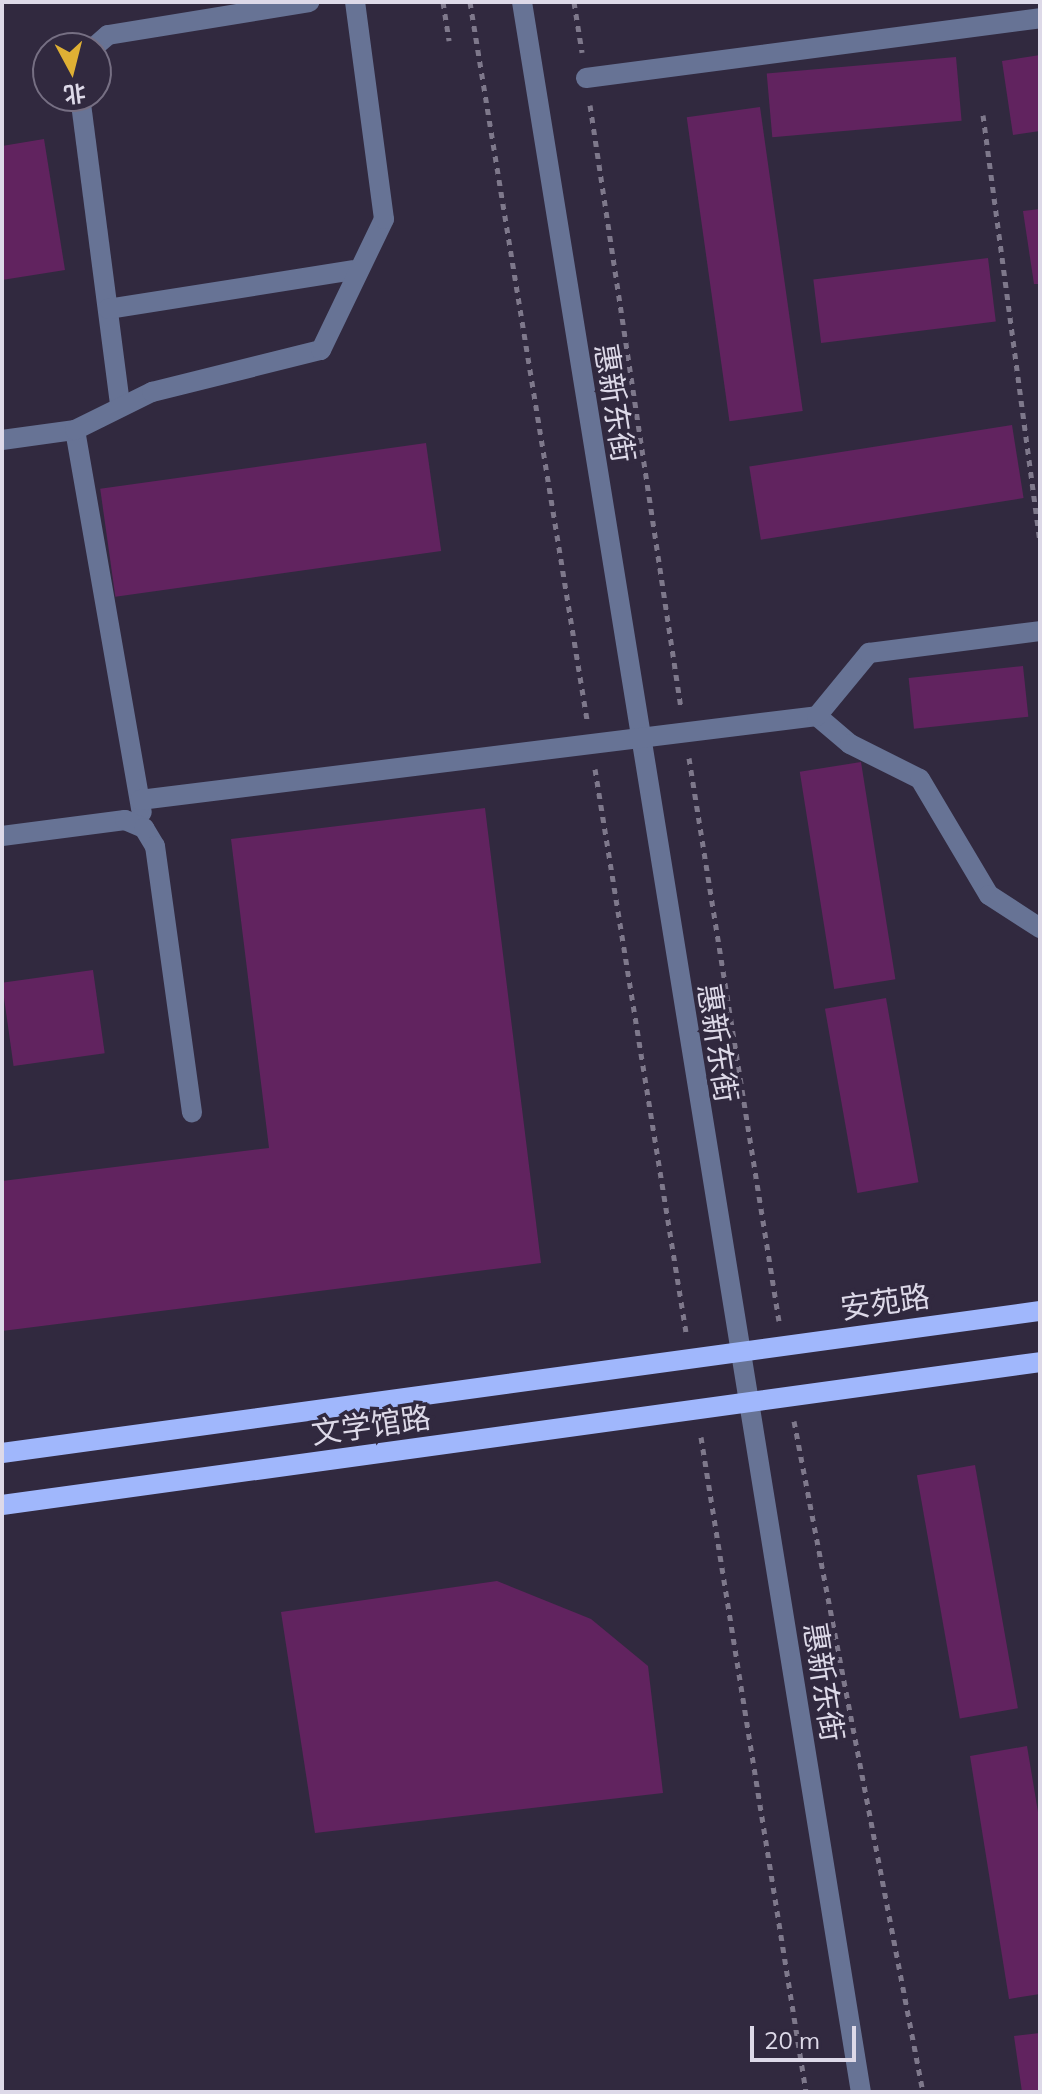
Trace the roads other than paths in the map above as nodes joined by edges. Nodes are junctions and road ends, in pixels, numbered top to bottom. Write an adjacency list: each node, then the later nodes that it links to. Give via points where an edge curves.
1 (309, 2): 5 (street)
2 (355, 2): 8 (street, via 385,195 377,237)
3 (522, 2): 15 (street, 惠新东街)
4 (1040, 18): 6 (street)
5 (112, 34)
6 (586, 78)
7 (82, 112): 9 (street)
8 (353, 270): 9 (street); 10 (street, via 328,338 311,358)
9 (108, 309): 10 (street)
10 (120, 403): 11 (street)
11 (75, 430): 12 (street); 16 (street)
12 (2, 440)
13 (1040, 631): 14 (street, via 869,653)
14 (817, 716): 15 (street); 19 (street, via 850,744 920,779 989,895)
15 (637, 739): 16 (street); 22 (street, 惠新东街)
16 (140, 800): 17 (street)
17 (144, 828): 18 (street, via 125,820); 20 (street, via 155,846)
18 (2, 836)
19 (1040, 928)
20 (192, 1112)
21 (1040, 1311): 22 (main road, 安苑路)
22 (739, 1352): 24 (street, 惠新东街); 25 (main road, 文学馆路)
23 (1040, 1362): 24 (main road)
24 (748, 1404): 26 (main road, 文学馆路); 27 (street, 惠新东街)
25 (2, 1453)
26 (2, 1505)
27 (861, 2092)

